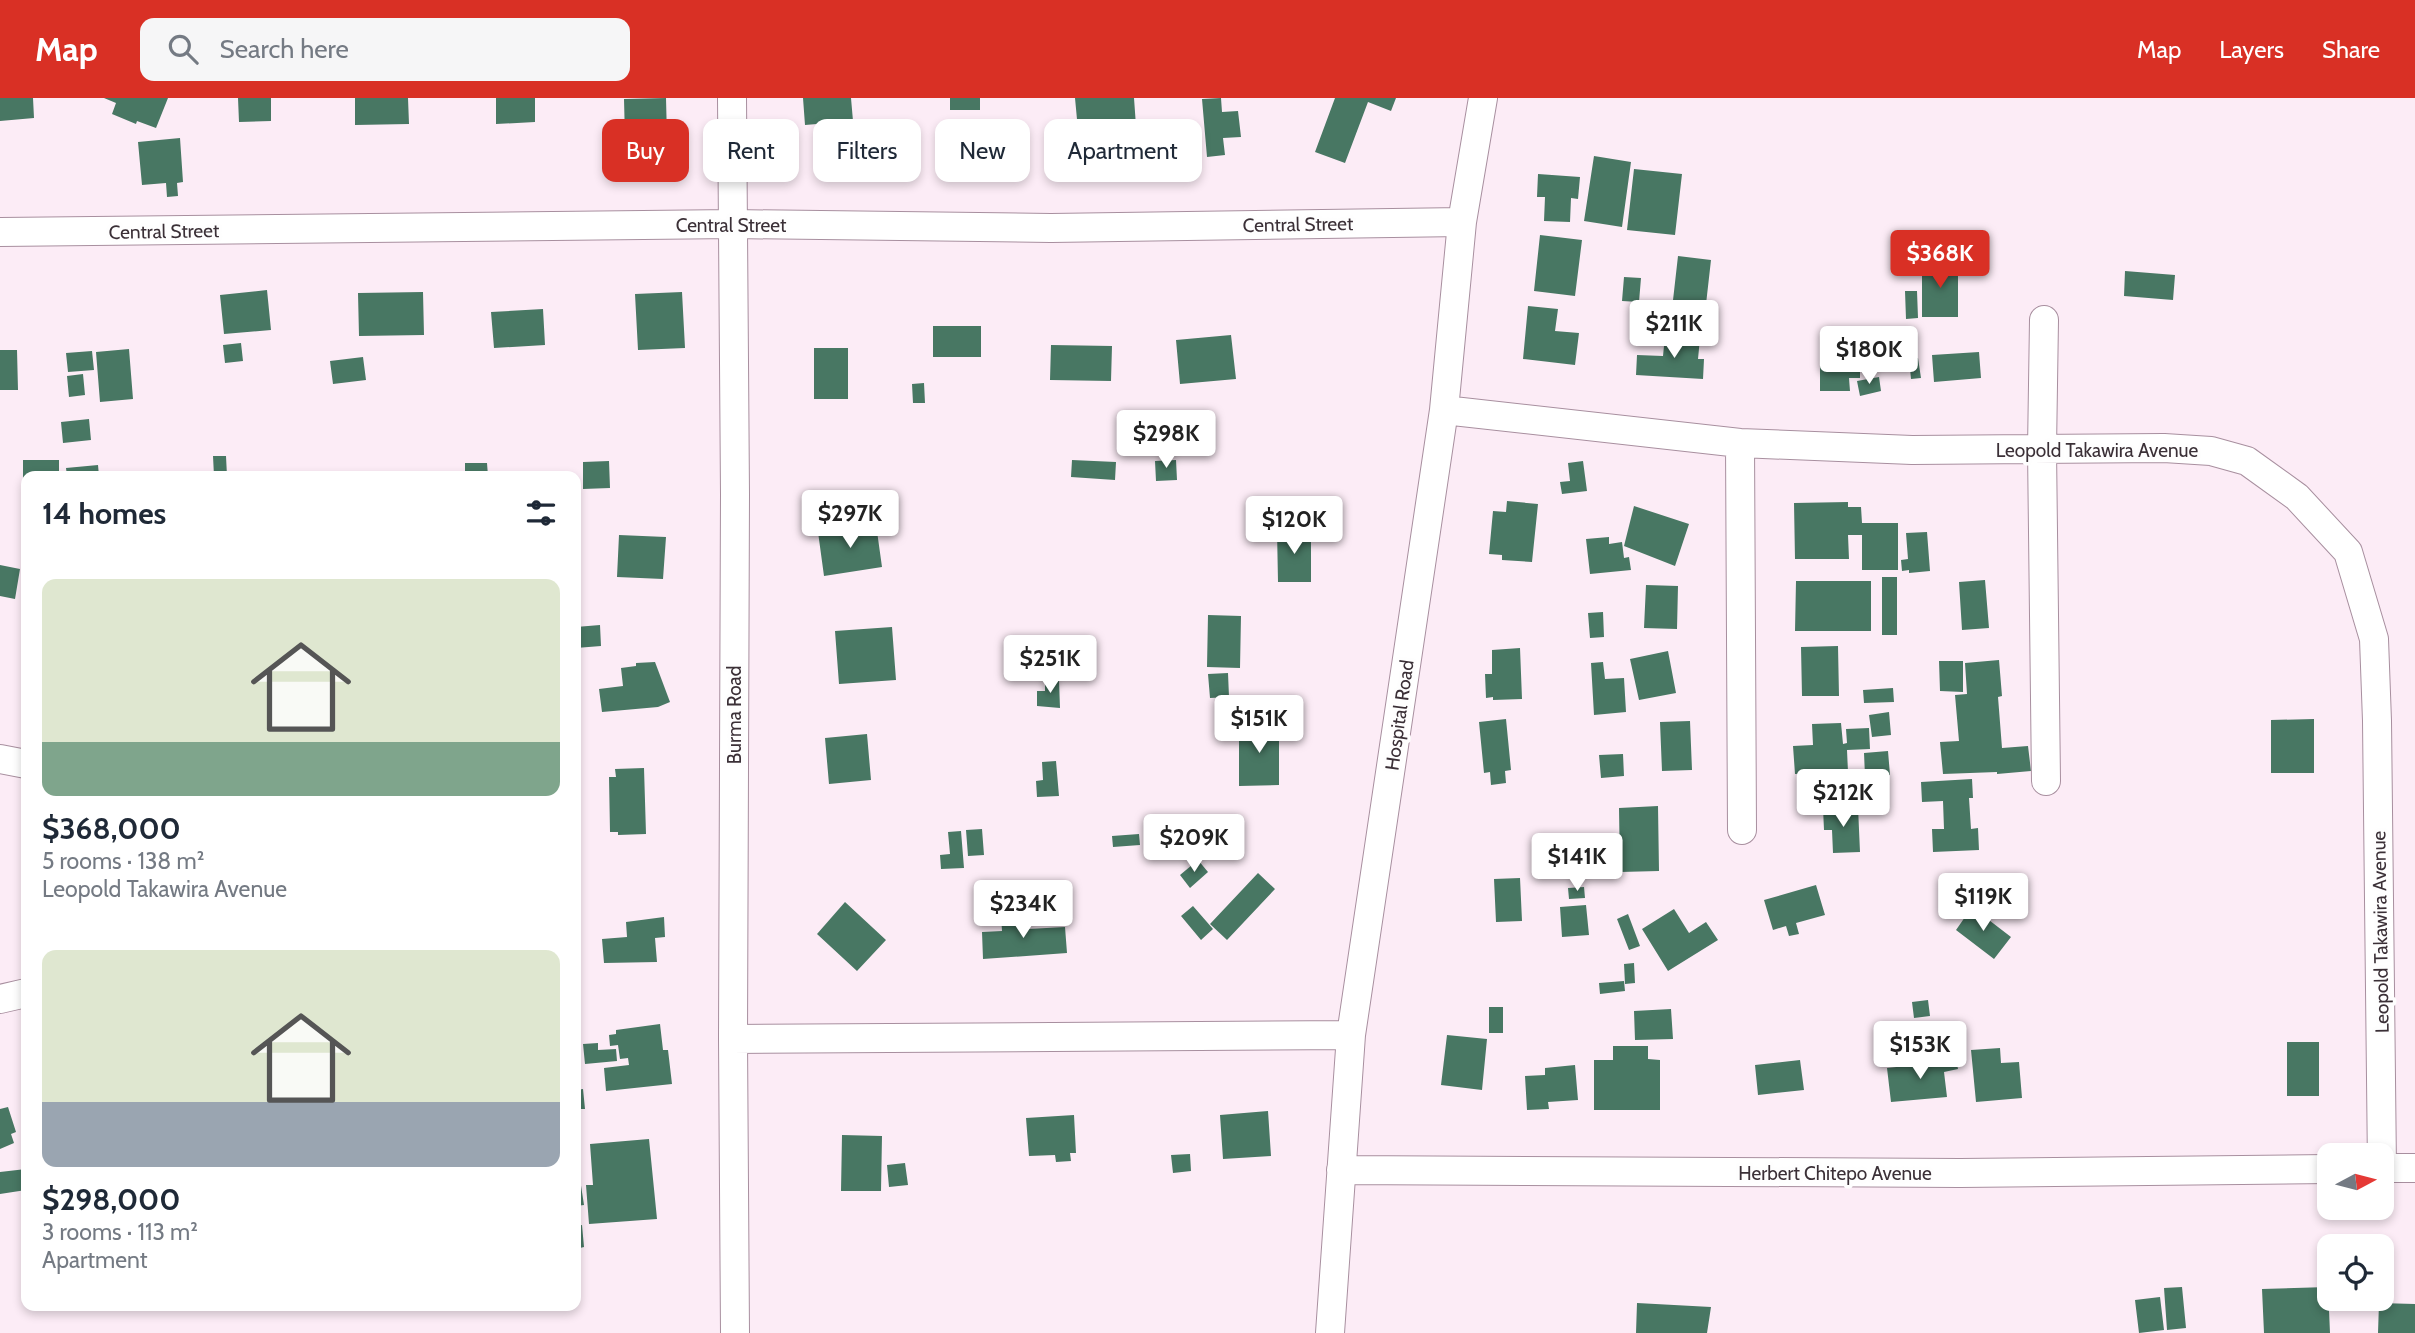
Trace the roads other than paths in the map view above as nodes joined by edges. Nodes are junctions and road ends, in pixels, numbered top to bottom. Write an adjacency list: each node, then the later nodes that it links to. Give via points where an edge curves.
1 (732, 98): 4 (street, Burma Road)
2 (1483, 98): 3 (street, Hospital Road)
3 (1462, 222): 4 (street, Central Street, via 1051,228); 7 (street, Hospital Road)
4 (733, 224): 5 (street, Central Street); 17 (street, Burma Road)
5 (0, 232)
6 (2044, 320): 9 (street)
7 (1444, 410): 8 (street, Leopold Takawira Avenue); 16 (street, Hospital Road)
8 (1740, 443): 9 (street, Leopold Takawira Avenue, via 1912,450); 13 (street)
9 (2042, 449): 12 (street); 18 (street, Leopold Takawira Avenue, via 2164,448 2211,451 2247,461 2297,497 2348,552 2374,639)
10 (0, 759): 11 (street)
11 (21, 763)
12 (2046, 781)
13 (1742, 830)
14 (21, 994): 15 (street)
15 (0, 999)
16 (1351, 1035): 17 (street); 22 (street, Hospital Road)
17 (733, 1039): 23 (street, Burma Road)
18 (2382, 1143)
19 (2394, 1168): 20 (street)
20 (2415, 1168)
21 (2317, 1169): 22 (street, Herbert Chitepo Avenue, via 1959,1173)
22 (1341, 1170): 24 (street, Hospital Road)
23 (735, 1333)
24 (1330, 1333)

